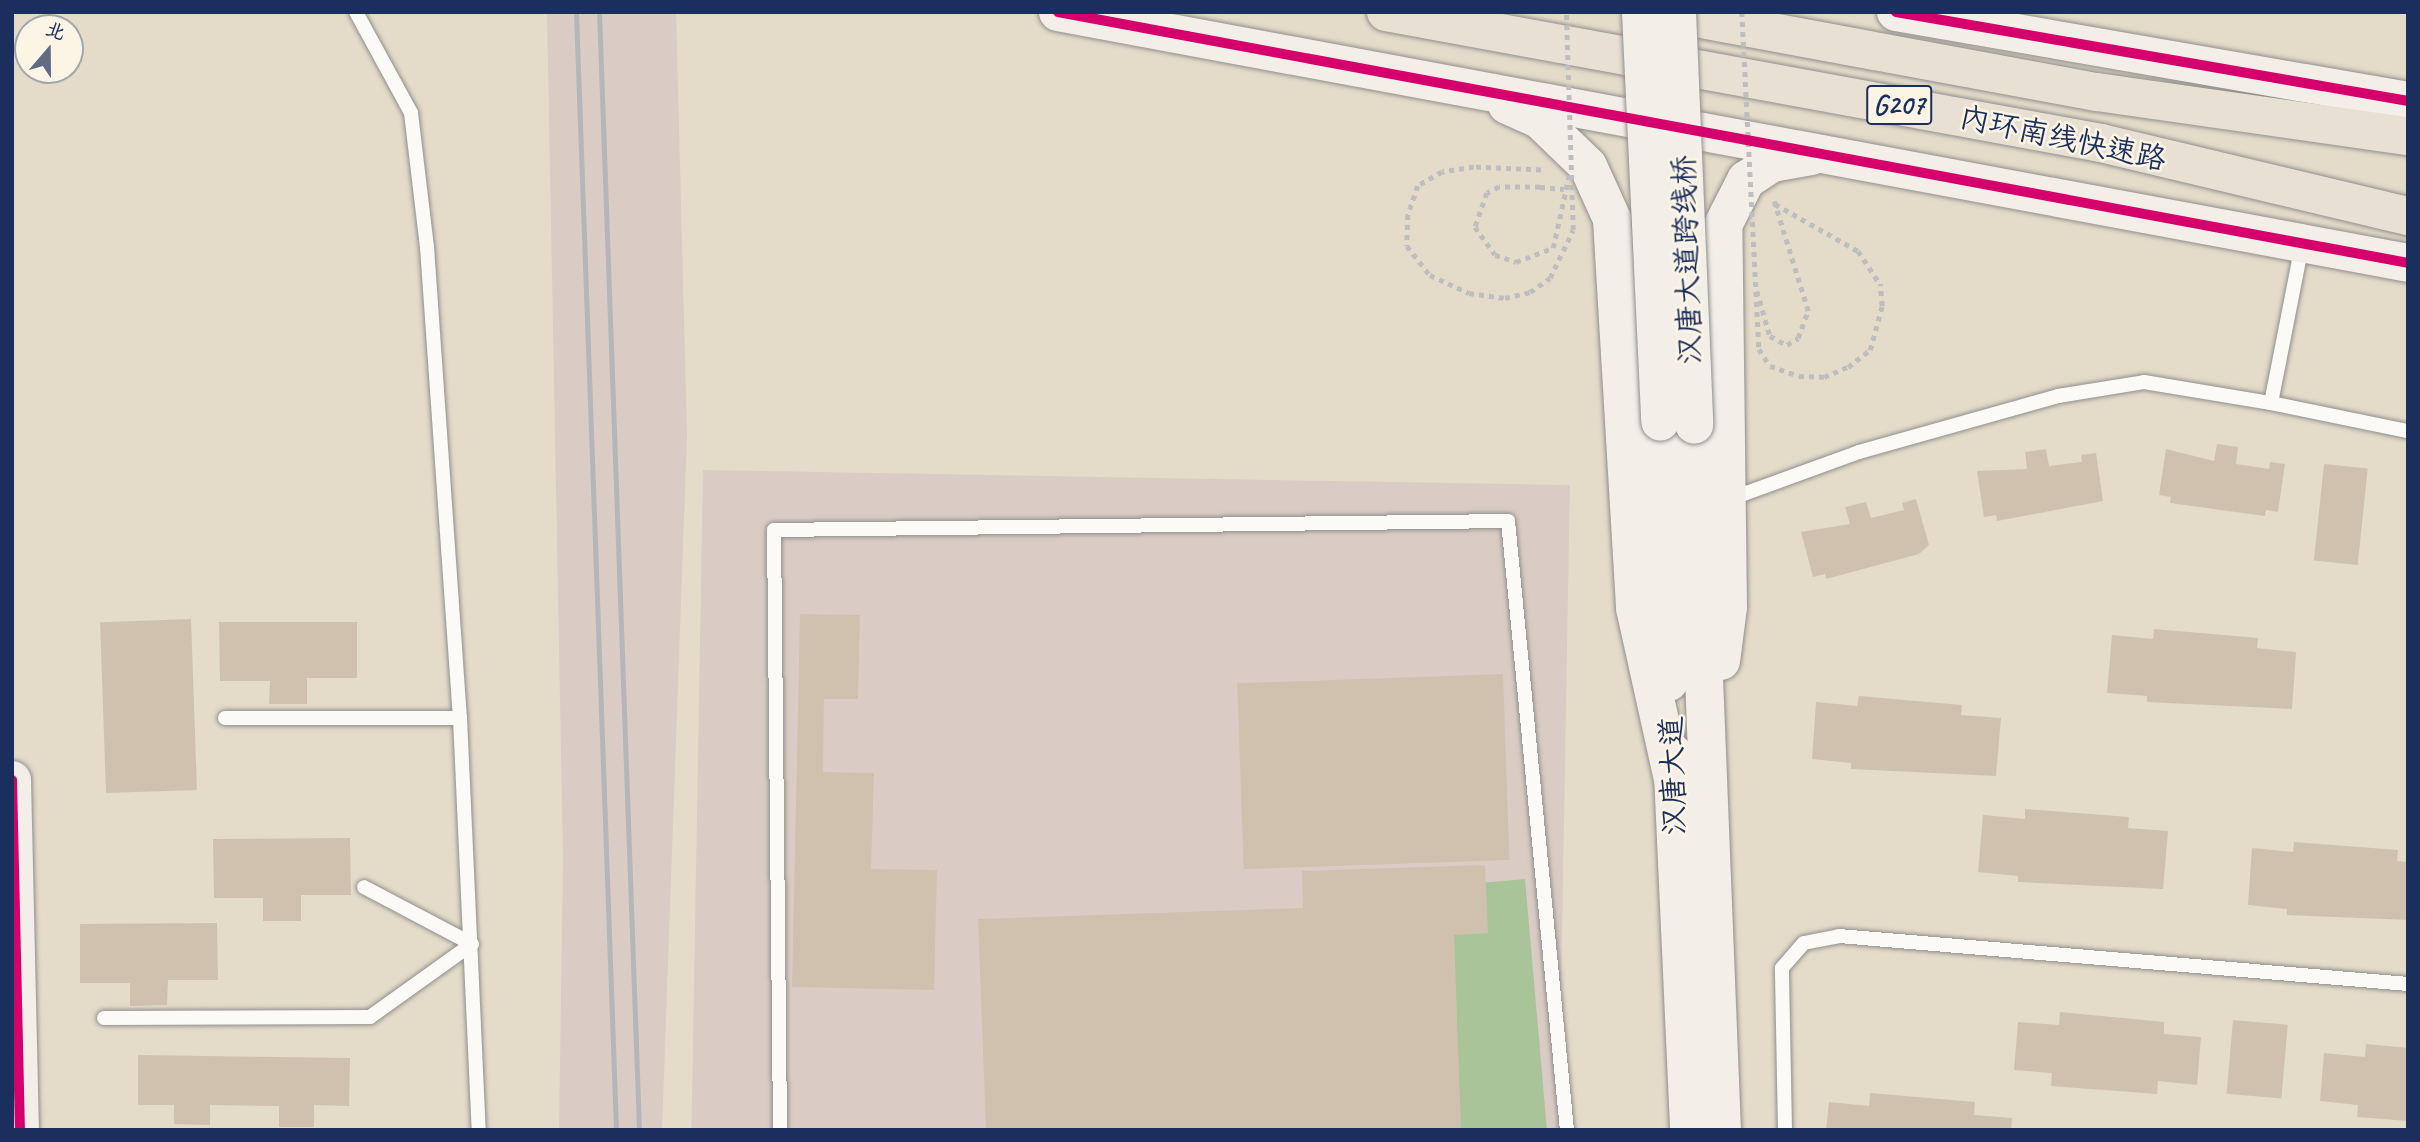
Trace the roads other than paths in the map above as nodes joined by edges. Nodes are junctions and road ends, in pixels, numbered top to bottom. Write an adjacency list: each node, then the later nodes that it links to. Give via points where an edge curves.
1 (356, 12): 22 (lane, via 411,113)
2 (1058, 12): 8 (main road)
3 (1386, 12): 12 (highway, 内环南线快速路 / G207, via 2101,143)
4 (1641, 12): 18 (main road, 汉唐大道跨线桥, bridge)
5 (1664, 12): 10 (highway, 内环南线快速路 / G207, via 2098,92)
6 (1677, 12): 18 (main road, 汉唐大道跨线桥, bridge)
7 (1896, 12): 9 (main road)
8 (1463, 86): 11 (main road); 13 (main road, via 1540,120 1588,166)
9 (2408, 101)
10 (2408, 136)
11 (1823, 154): 14 (main road, via 1764,168 1731,200); 15 (main road)
12 (2408, 216)
13 (1612, 219): 14 (main road, via 1624,187 1646,171 1679,173 1711,197); 23 (main road, via 1635,608)
14 (1723, 225): 20 (main road)
15 (2303, 244): 16 (main road); 17 (lane)
16 (2408, 263)
17 (2271, 404): 19 (lane); 20 (lane, via 2144,382 2058,396 1859,452)
18 (1677, 423): 23 (main road, 汉唐大道)
19 (2408, 431)
20 (1726, 500): 23 (main road, via 1728,607)
21 (225, 718): 22 (lane)
22 (460, 718): 26 (lane)
23 (1690, 775): 33 (main road, 汉唐大道); 34 (main road, 汉唐大道)
24 (12, 780): 29 (main road)
25 (364, 887): 26 (lane)
26 (471, 944): 28 (lane, via 370,1017); 30 (lane)
27 (2408, 984): 35 (lane, via 1839,936 1804,943 1782,968)
28 (104, 1018)
29 (20, 1130)
30 (479, 1130)
31 (780, 1130): 32 (lane, via 774,530 1508,521)
32 (1567, 1130)
33 (1689, 1130)
34 (1723, 1130)
35 (1785, 1130)

